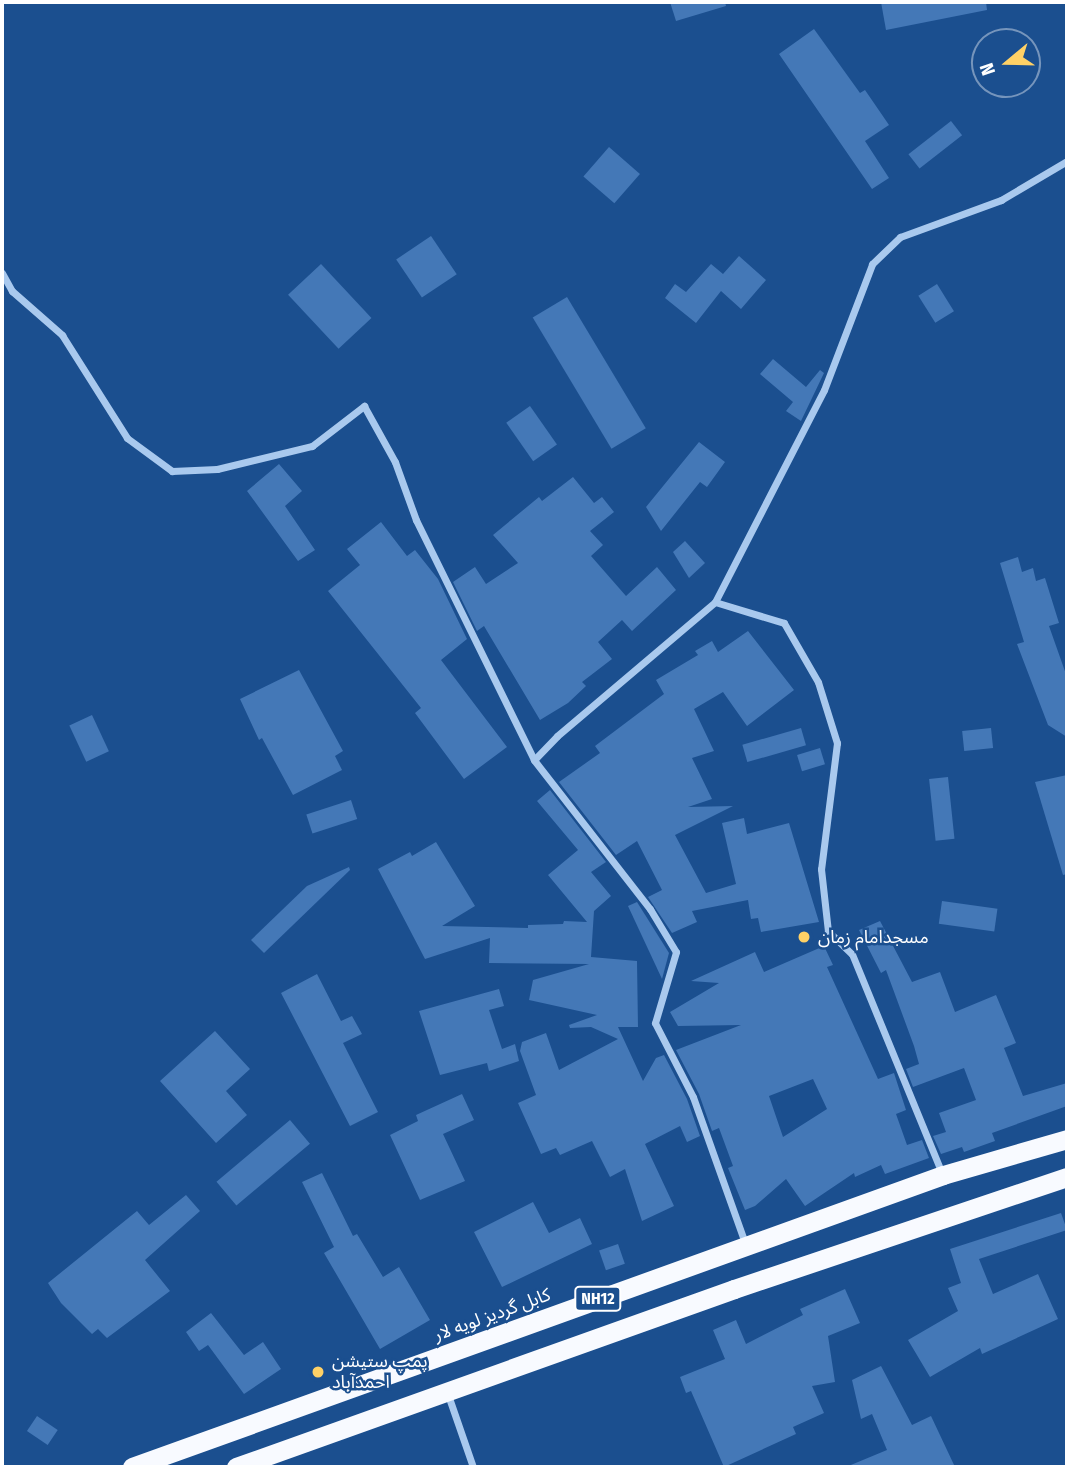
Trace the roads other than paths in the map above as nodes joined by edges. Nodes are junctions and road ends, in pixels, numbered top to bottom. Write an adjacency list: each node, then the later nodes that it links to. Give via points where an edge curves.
1 (1067, 161): 3 (street, via 1001,200 900,237 872,264 824,390)
2 (2, 273): 4 (street, via 12,291 62,335 128,438 172,471 216,469 312,446 364,406 395,462 416,520)
3 (715, 602): 4 (street); 6 (street, via 784,623 818,682 837,743 821,869 828,931 852,954)
4 (534, 760): 8 (street, via 650,909 676,952 656,1023 693,1097)
5 (1067, 1139): 6 (highway, کابل گردیز لویه لار / NH12)
6 (943, 1175): 8 (highway, کابل گردیز لویه لار / NH12)
7 (1067, 1177): 9 (highway, NH12)
8 (746, 1246): 10 (highway, کابل گردیز لویه لار / NH12)
9 (447, 1392): 11 (highway, NH12); 12 (street)
10 (132, 1467)
11 (236, 1467)
12 (473, 1467)

